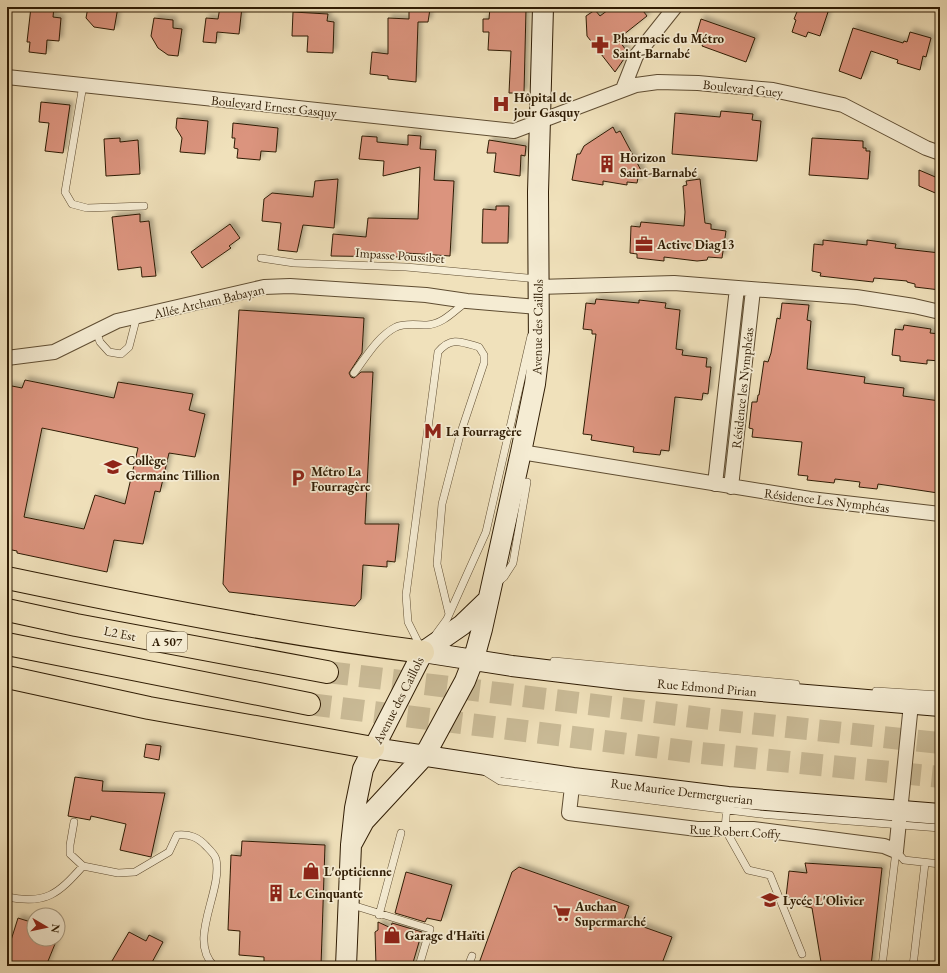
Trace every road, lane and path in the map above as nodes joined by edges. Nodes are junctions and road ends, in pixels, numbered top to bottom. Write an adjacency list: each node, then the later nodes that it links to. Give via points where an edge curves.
1 (543, 7): 6 (street, Avenue des Caillols)
2 (675, 7): 5 (street, via 636,56)
3 (7, 77): 4 (street, Boulevard Ernest Gasquy)
4 (83, 85): 6 (street, Boulevard Ernest Gasquy, via 508,131); 8 (lane, via 65,192 72,204 87,208)
5 (623, 89): 6 (street, Boulevard Guey); 7 (street, Boulevard Guey, via 658,82 773,90 843,105)
6 (540, 122): 10 (street, Avenue des Caillols)
7 (940, 153)
8 (144, 206)
9 (261, 258): 10 (lane, Impasse Poussibet, via 294,263 406,267)
10 (538, 283): 11 (street, via 674,283); 14 (street, Avenue des Caillols)
11 (737, 288): 12 (street); 22 (street, Résidence Les Nymphéas)
12 (753, 290): 15 (street, via 856,297); 23 (street, Résidence les Nymphéas)
13 (467, 301): 14 (street, Allée Archam Babayan); 16 (street, Allée Archam Babayan, via 426,295 290,286 264,287); 19 (lane, via 440,322 398,326 389,331)
14 (538, 307): 20 (street, Avenue des Caillols, via 539,350 536,379); 28 (lane, via 486,532)
15 (940, 312)
16 (137, 316): 17 (street, Allée Archam Babayan, via 117,321); 17 (lane, via 129,347 121,354 109,352 100,342)
17 (96, 331): 18 (street, Allée Archam Babayan, via 54,352)
18 (7, 358)
19 (354, 372)
20 (521, 452): 22 (street, Résidence Les Nymphéas); 26 (street, Avenue des Caillols)
21 (527, 482): 26 (lane, via 513,563)
22 (715, 484): 23 (street, Résidence Les Nymphéas)
23 (731, 487): 24 (street, Résidence Les Nymphéas)
24 (940, 514)
25 (7, 578): 30 (highway, via 252,627)
26 (489, 594): 30 (street, Avenue des Caillols, via 462,625); 31 (street, Avenue des Caillols)
27 (7, 610): 33 (highway, L2 Est / A 507)
28 (449, 614): 30 (lane); 30 (lane, via 436,564 442,504 460,435 484,364 484,355 479,348 453,341 444,344 438,352 406,595 408,622)
29 (7, 644): 38 (highway, A 507)
30 (423, 652): 31 (street, Avenue des Caillols); 41 (street, Avenue des Caillols)
31 (474, 658): 39 (street, Rue Edmond Pirian, via 628,680); 42 (street, Avenue des Caillols, via 466,681)
32 (548, 660): 35 (lane)
33 (327, 672)
34 (7, 677): 41 (highway, via 149,708)
35 (804, 685)
36 (866, 690): 37 (lane)
37 (940, 695)
38 (309, 704)
39 (911, 704): 40 (street, Rue Edmond Pirian); 46 (street)
40 (940, 706)
41 (373, 748): 42 (street, Avenue des Caillols); 51 (street, Avenue des Caillols, via 363,769)
42 (425, 755): 43 (street, Rue Maurice Dermerguerian); 51 (street, Avenue des Caillols, via 364,820)
43 (572, 784): 44 (street, Rue Maurice Dermerguerian); 49 (street, Rue Robert Coffy, via 569,813 697,829)
44 (727, 803): 46 (street, Rue Maurice Dermerguerian); 49 (lane)
45 (940, 814): 46 (street, Rue Maurice Dermerguerian)
46 (899, 818): 48 (lane); 52 (street)
47 (74, 822): 55 (lane, via 70,854)
48 (940, 828)
49 (725, 829): 52 (street, Rue Robert Coffy, via 754,829 884,846); 59 (lane, via 748,870 770,875)
50 (401, 833): 58 (lane)
51 (351, 845): 57 (street, Avenue des Caillols)
52 (896, 851): 53 (lane, via 904,860); 65 (lane)
53 (925, 863): 54 (lane); 66 (lane)
54 (940, 864)
55 (83, 866): 56 (lane, via 60,890 42,899 22,900); 61 (lane, via 118,873 135,872 169,852 177,835 188,834 200,839 216,857 217,873 203,939 207,958)
56 (7, 897)
57 (347, 903): 58 (lane); 62 (street, Avenue des Caillols)
58 (379, 915): 63 (lane, via 430,929)
59 (802, 954)
60 (472, 956): 64 (lane)
61 (214, 966)
62 (346, 966)
63 (419, 966)
64 (468, 966)
65 (882, 966)
66 (913, 966)

